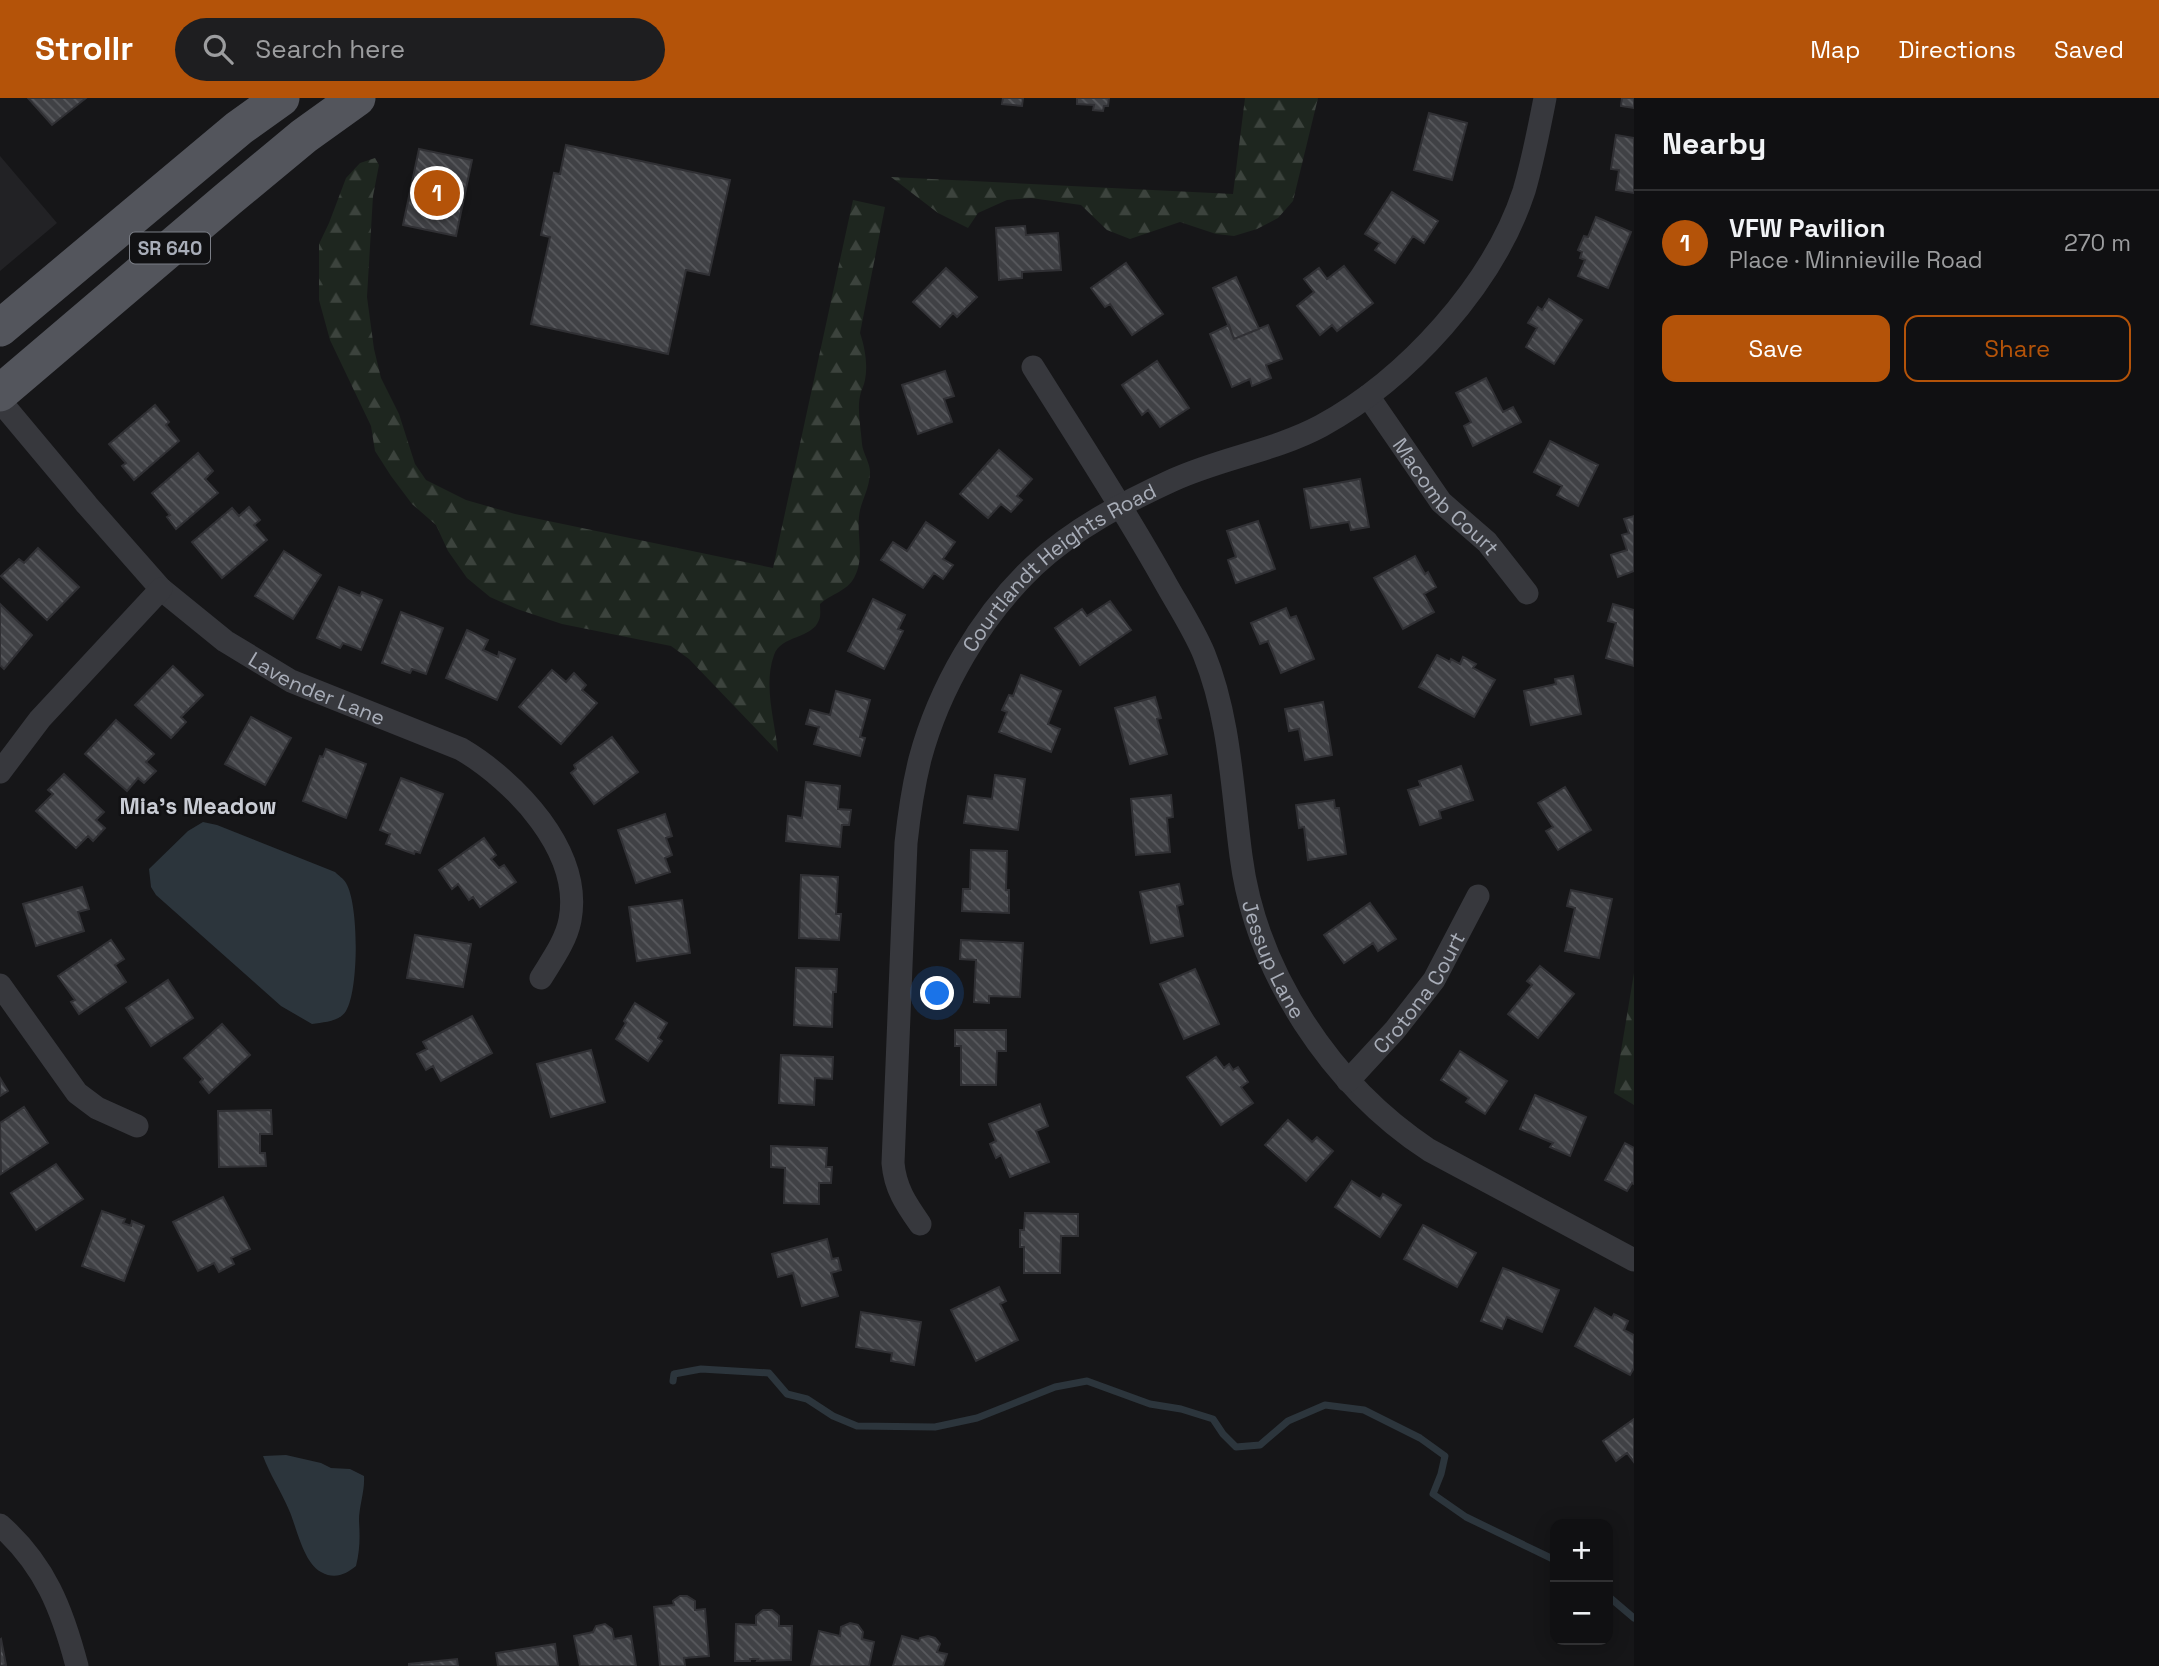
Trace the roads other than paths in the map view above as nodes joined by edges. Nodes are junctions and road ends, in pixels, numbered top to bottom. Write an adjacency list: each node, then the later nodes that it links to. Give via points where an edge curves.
1 (281, 98): 4 (main road, SR 640)
2 (357, 98): 6 (main road, SR 640, via 304,136)
3 (1545, 98): 7 (street, Courtlandt Heights Road, via 1523,192 1479,278 1419,352)
4 (0, 328)
5 (1033, 367): 9 (street, Jessup Lane)
6 (0, 393)
7 (1368, 396): 9 (street, Courtlandt Heights Road, via 1298,438 1172,480); 11 (street, Macomb Court, via 1441,502 1487,542)
8 (0, 401): 10 (street, Lavender Lane)
9 (1121, 507): 16 (street, Jessup Lane, via 1203,653 1230,758 1246,889 1264,944 1301,1017); 18 (street, Courtlandt Heights Road, via 1057,547 1013,587 952,677 920,758 906,843 893,1163 900,1194)
10 (161, 589): 12 (street, via 40,719); 14 (street, Lavender Lane, via 225,641 291,681 461,749 516,791 552,839 570,893 569,924)
11 (1527, 593)
12 (0, 772)
13 (1478, 896): 16 (street, Crotona Court, via 1434,980)
14 (541, 978)
15 (0, 985): 17 (street, via 77,1093 97,1108)
16 (1348, 1081): 19 (street, Jessup Lane, via 1429,1150)
17 (137, 1126)
18 (920, 1224)
19 (1634, 1261)
20 (0, 1525): 21 (street, via 46,1578)
21 (77, 1666)

